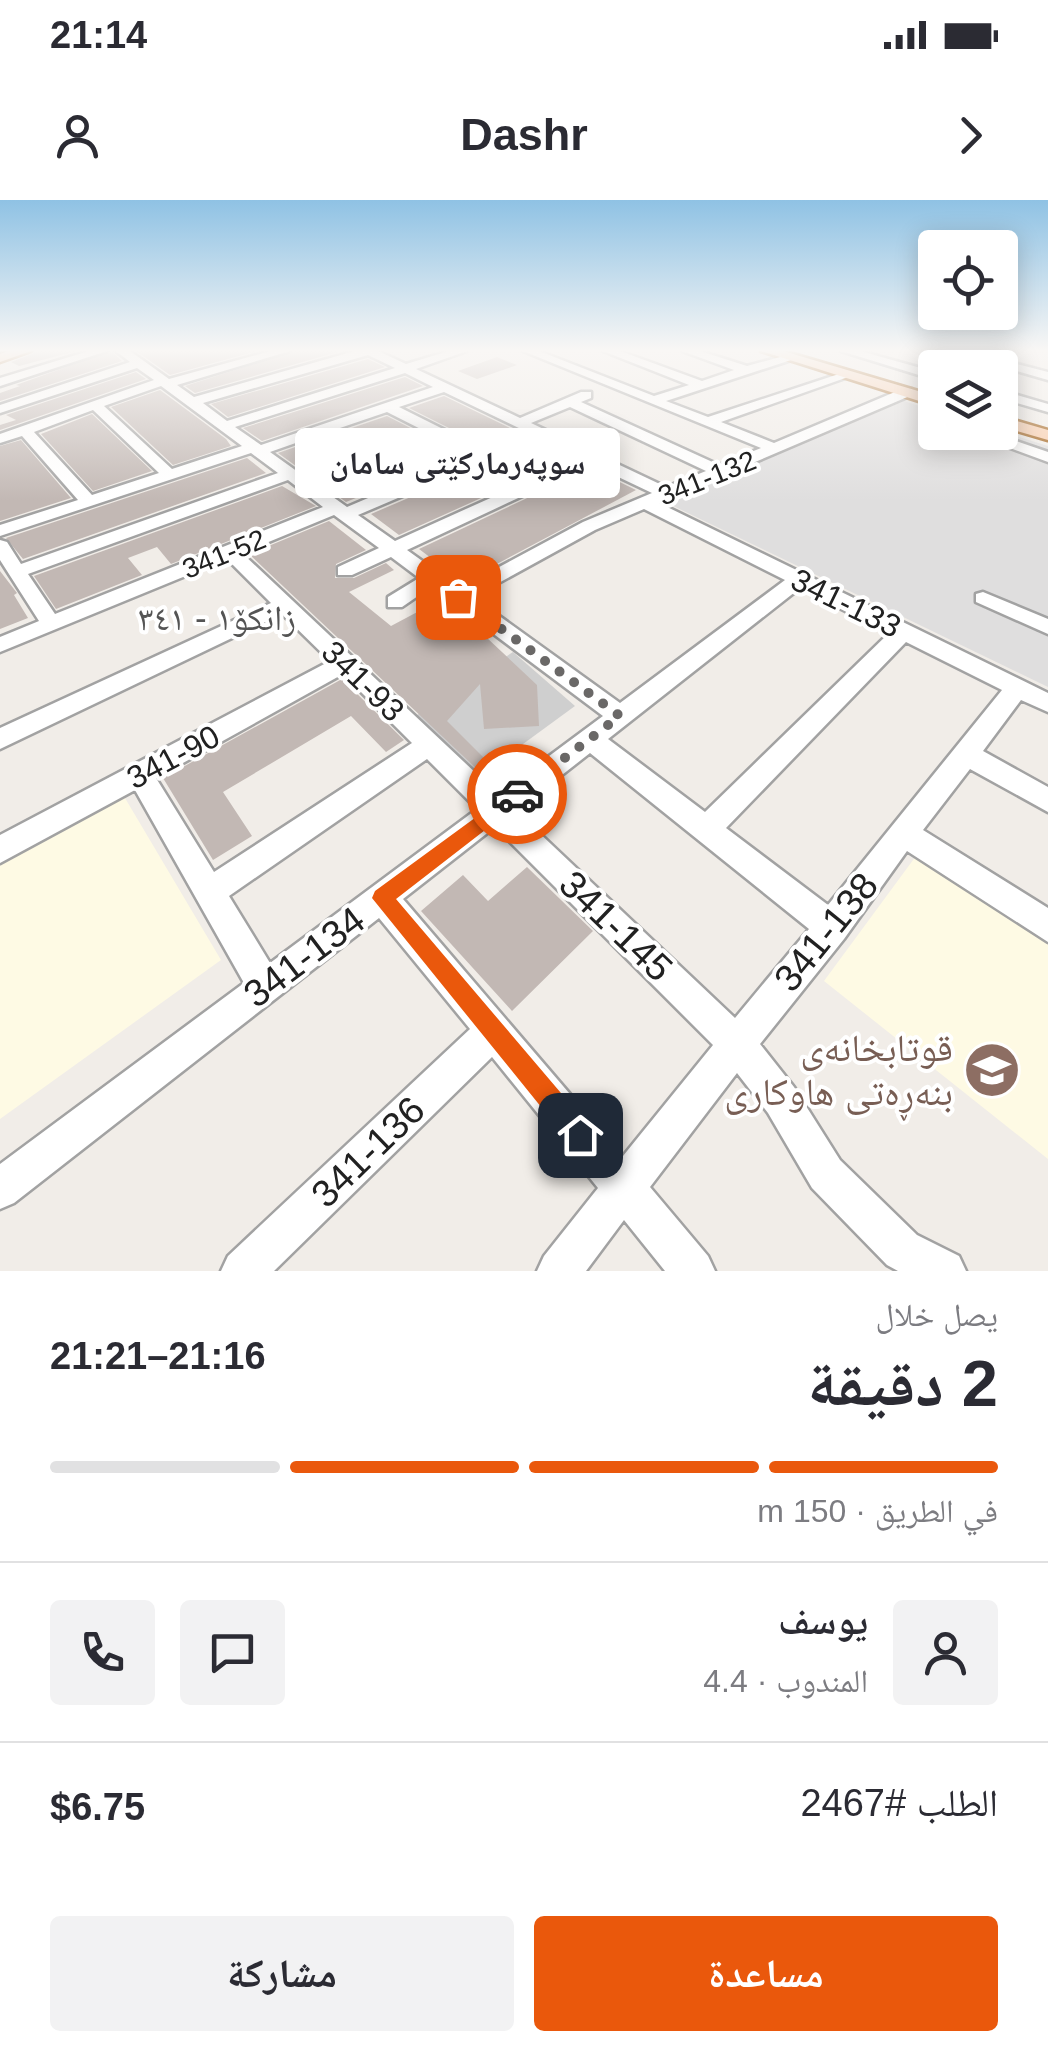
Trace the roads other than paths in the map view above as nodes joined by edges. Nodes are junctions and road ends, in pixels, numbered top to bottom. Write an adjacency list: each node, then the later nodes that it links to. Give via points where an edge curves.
1 (108, 401): 12 (street)
2 (196, 401): 10 (street)
3 (303, 401): 19 (street)
4 (403, 401): 13 (street)
5 (475, 401): 16 (street)
6 (657, 401): 17 (street)
7 (769, 401): 17 (street)
8 (887, 401): 28 (street, 341-132)
9 (1024, 401): 14 (street)
10 (192, 402): 19 (street)
11 (571, 402): 16 (street); 32 (street)
12 (96, 405): 22 (street); 34 (street)
13 (388, 406): 20 (street); 29 (street)
14 (1048, 408)
15 (1018, 421): 21 (main road)
16 (520, 422): 23 (street)
17 (710, 422): 28 (street)
18 (1018, 424): 24 (main road)
19 (224, 426): 27 (street)
20 (328, 427): 27 (street); 35 (street)
21 (1048, 428)
22 (25, 430): 25 (street); 37 (street)
23 (541, 432): 29 (street, 341-52); 31 (street)
24 (1048, 435)
25 (0, 440)
26 (1018, 446): 30 (street)
27 (256, 449): 33 (street); 34 (street)
28 (778, 450): 32 (street, 341-132)
29 (485, 456): 35 (street, 341-52)
30 (1048, 456)
31 (593, 457): 36 (street); 43 (street)
32 (721, 472): 36 (street, 341-132)
33 (290, 474): 39 (street); 45 (street)
34 (170, 475): 37 (street)
35 (421, 482): 39 (street, 341-52)
36 (666, 494): 38 (street, 341-132)
37 (89, 502): 40 (street)
38 (646, 503): 47 (street, 341-133); 48 (street, 341-132)
39 (340, 510): 42 (street, 341-52); 43 (street)
40 (0, 531)
41 (0, 546): 45 (street)
42 (230, 551): 51 (street, 341-93); 52 (street, 341-52)
43 (395, 551): 44 (street); 46 (street)
44 (346, 571)
45 (17, 572): 52 (street)
46 (431, 579): 48 (street); 50 (street)
47 (798, 580): 54 (street, 341-133); 59 (street, 341-134)
48 (458, 597): 59 (street)
49 (983, 598): 53 (street)
50 (395, 602)
51 (285, 604): 56 (street, 341-93); 60 (street)
52 (51, 624): 55 (street, 341-52)
53 (1048, 627)
54 (903, 632): 57 (street, 341-133); 67 (street)
55 (0, 645)
56 (346, 663): 62 (street, 341-93); 64 (street, 341-90)
57 (1018, 688): 58 (street, 341-133); 63 (street, 341-138)
58 (1048, 702)
59 (620, 716): 61 (street, 341-134)
60 (0, 739)
61 (590, 739): 66 (street, 341-134); 67 (street)
62 (430, 745): 66 (street, 341-93); 70 (street)
63 (966, 754): 65 (street); 68 (street, 341-138)
64 (140, 774): 69 (street, 341-90); 70 (street)
65 (1048, 800)
66 (496, 810): 71 (street, 341-134); 76 (street, 341-145)
67 (706, 829): 73 (street)
68 (905, 834): 72 (street); 73 (street, 341-138)
69 (0, 850)
70 (209, 892): 74 (street)
71 (382, 898): 74 (street, 341-134); 75 (street)
72 (1048, 926)
73 (833, 928): 76 (street, 341-138)
74 (265, 987): 78 (street, 341-134)
75 (492, 1033): 77 (street); 79 (street, 341-136)
76 (735, 1042): 77 (street, 341-138); 82 (street, 341-145, via 782,1100 826,1174 902,1250)
77 (624, 1186): 80 (street, 341-138); 81 (street)
78 (0, 1189)
79 (244, 1271)
80 (560, 1271)
81 (693, 1271)
82 (944, 1271)

